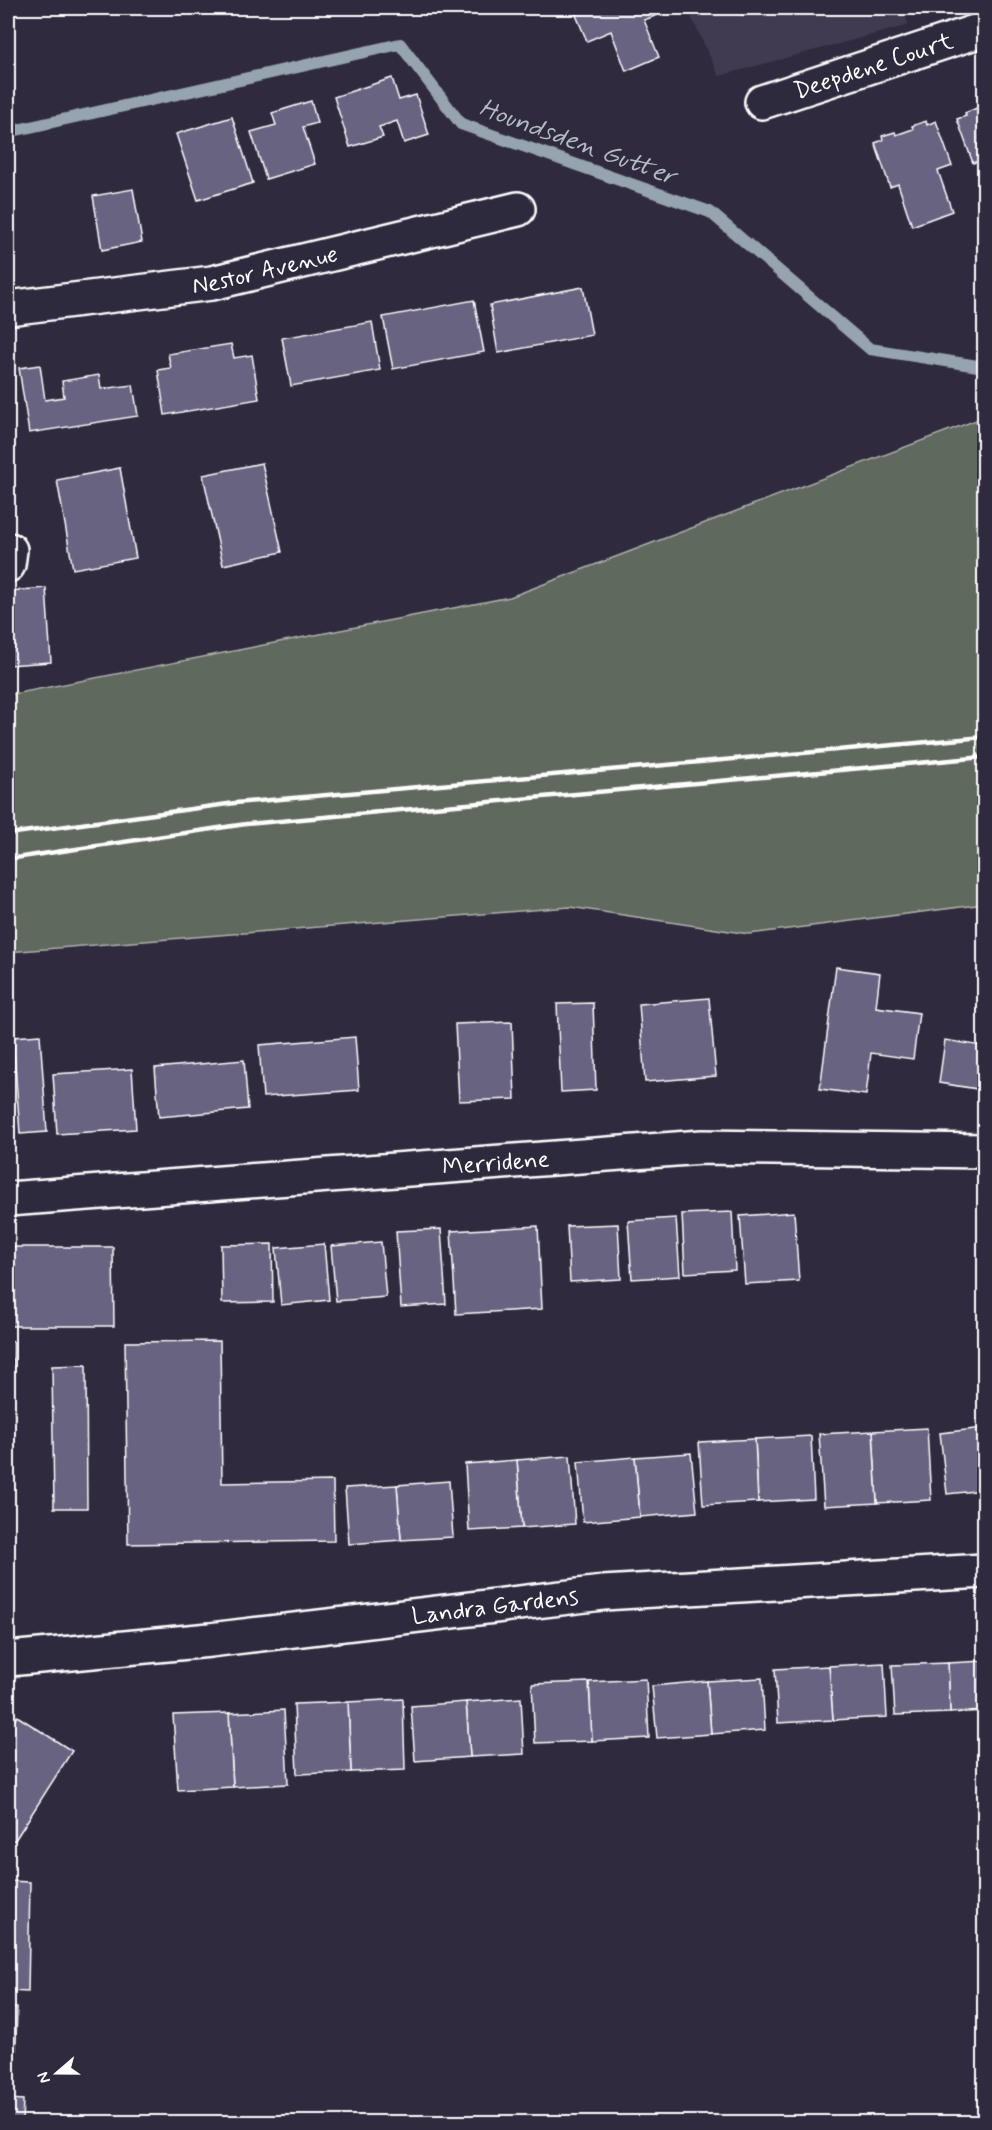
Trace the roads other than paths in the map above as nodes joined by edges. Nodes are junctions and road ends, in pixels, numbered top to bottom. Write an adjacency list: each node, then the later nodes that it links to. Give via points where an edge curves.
1 (984, 29): 2 (street, Deepdene Court)
2 (762, 102)
3 (518, 209): 4 (street, Nestor Avenue, via 212,283)
4 (8, 308)
5 (984, 1151): 6 (street, Merridene, via 702,1147)
6 (8, 1199)
7 (984, 1571): 8 (street, Landra Gardens, via 603,1593 210,1640)
8 (8, 1659)

